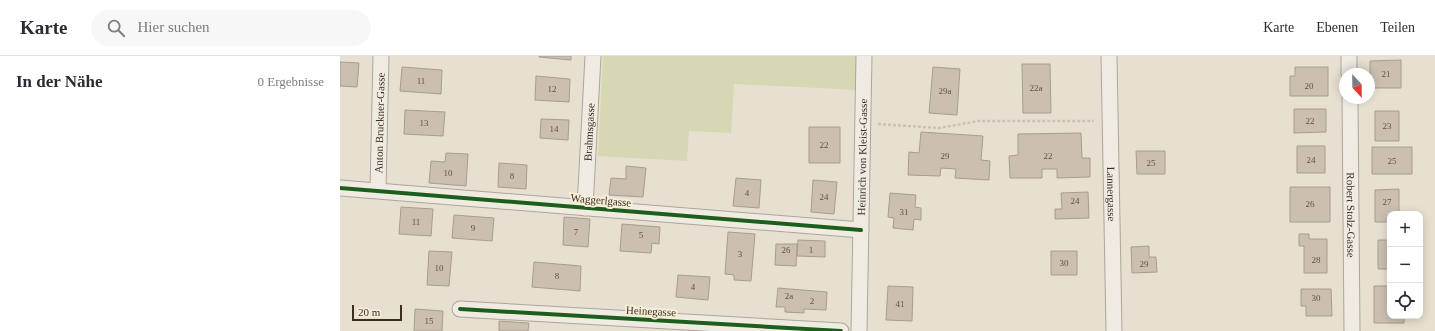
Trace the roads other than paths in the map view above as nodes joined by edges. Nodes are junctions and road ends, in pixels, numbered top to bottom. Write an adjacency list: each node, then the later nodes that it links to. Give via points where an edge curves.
1 (381, 56): 9 (street, Anton Bruckner-Gasse)
2 (593, 56): 10 (street, Brahmsgasse)
3 (864, 56): 11 (street, Heinrich von Kleist-Gasse)
4 (1109, 56): 15 (street, Lannergasse)
5 (1349, 56): 6 (street)
6 (1349, 68)
7 (1350, 104): 16 (street, Robert Stolz-Gasse)
8 (340, 188): 9 (street, Waggerlgasse)
9 (378, 190): 10 (street, Waggerlgasse)
10 (585, 208): 11 (street, Waggerlgasse)
11 (861, 230): 14 (street, Heinrich von Kleist-Gasse)
12 (460, 309): 13 (street, Heinegasse)
13 (841, 331)
14 (859, 331)
15 (1114, 331)
16 (1352, 331)

